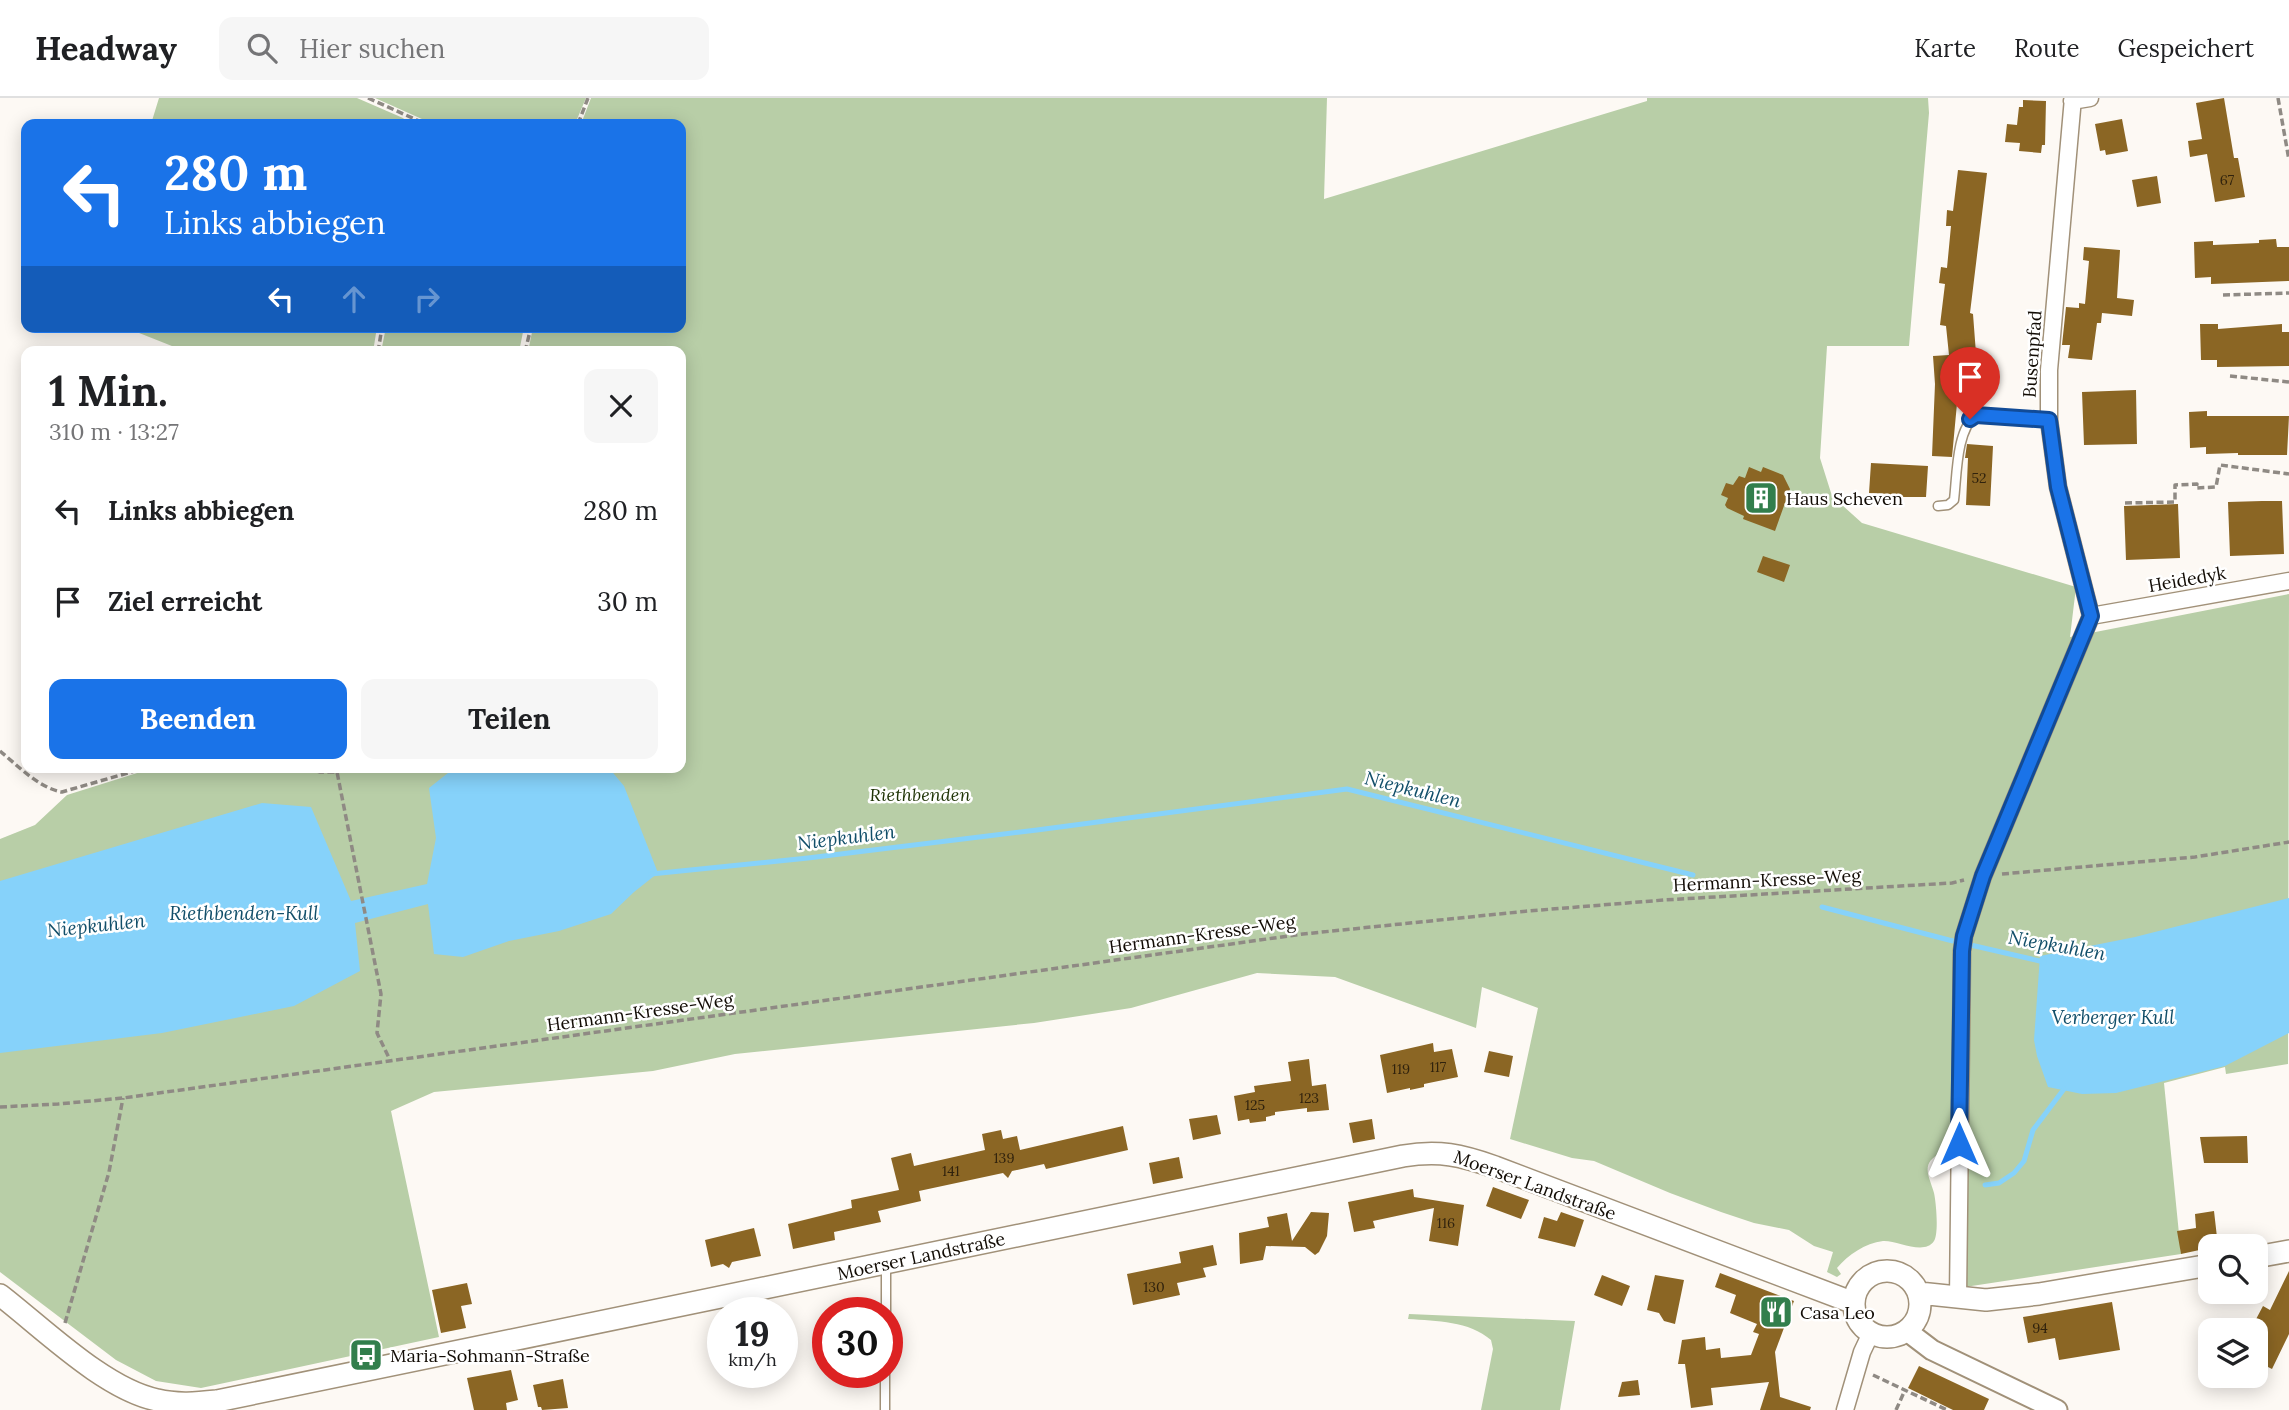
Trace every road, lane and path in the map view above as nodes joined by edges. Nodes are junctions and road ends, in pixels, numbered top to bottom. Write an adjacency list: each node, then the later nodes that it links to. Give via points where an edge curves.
1 (368, 98): 6 (path)
2 (588, 98): 7 (path)
3 (2090, 98): 5 (street)
4 (2278, 98): 8 (path)
5 (2073, 99): 13 (street, Busenpfad, via 2049,370)
6 (410, 119)
7 (580, 119)
8 (2289, 160)
9 (2289, 293): 10 (path)
10 (2223, 295)
11 (2230, 376): 12 (path)
12 (2289, 382)
13 (2049, 420): 16 (lane, via 1976,415 1970,419 1963,434 1954,500 1948,506); 18 (street, Busenpfad, via 2058,487)
14 (2289, 474): 15 (path, via 2220,465 2216,487 2175,485 2175,502)
15 (2125, 503)
16 (1938, 506)
17 (2289, 581): 18 (street, Heidedyk)
18 (2091, 616): 25 (street)
19 (0, 751): 20 (path)
20 (21, 768)
21 (28, 773): 22 (path, via 62,792)
22 (128, 773)
23 (337, 773): 26 (path, via 382,994 377,1033)
24 (2289, 842): 25 (path, Hermann-Kresse-Weg, via 2195,857)
25 (1983, 876): 26 (path, Hermann-Kresse-Weg, via 1952,883 1664,900 1303,934); 36 (street, via 1963,944)
26 (390, 1060): 27 (path, Hermann-Kresse-Weg)
27 (123, 1098): 28 (path, Hermann-Kresse-Weg); 40 (path, via 109,1172 64,1324)
28 (0, 1107)
29 (2289, 1251): 30 (main road)
30 (2268, 1255)
31 (886, 1264): 35 (lane); 37 (main road, Moerser Landstraße, via 1431,1152 1495,1167); 44 (main road, Moerser Landstraße, via 217,1401)
32 (2198, 1267): 36 (main road, via 2016,1297)
33 (1919, 1293): 36 (main road); 37 (main road, via 1910,1280 1884,1271 1866,1278); 38 (main road, via 1919,1314)
34 (0, 1295): 40 (main road, Moerser Landstraße)
35 (886, 1297)
36 (1958, 1298)
37 (1854, 1303): 39 (main road, via 1858,1320)
38 (1907, 1331): 39 (main road, via 1889,1338); 45 (street, via 1932,1350)
39 (1871, 1333): 41 (street)
40 (55, 1339): 44 (main road, Moerser Landstraße)
41 (1857, 1367): 43 (path); 47 (street)
42 (886, 1388): 46 (lane)
43 (1905, 1390): 48 (path); 49 (path)
44 (144, 1404)
45 (2051, 1409)
46 (885, 1410)
47 (1845, 1410)
48 (1896, 1410)
49 (1947, 1410)

